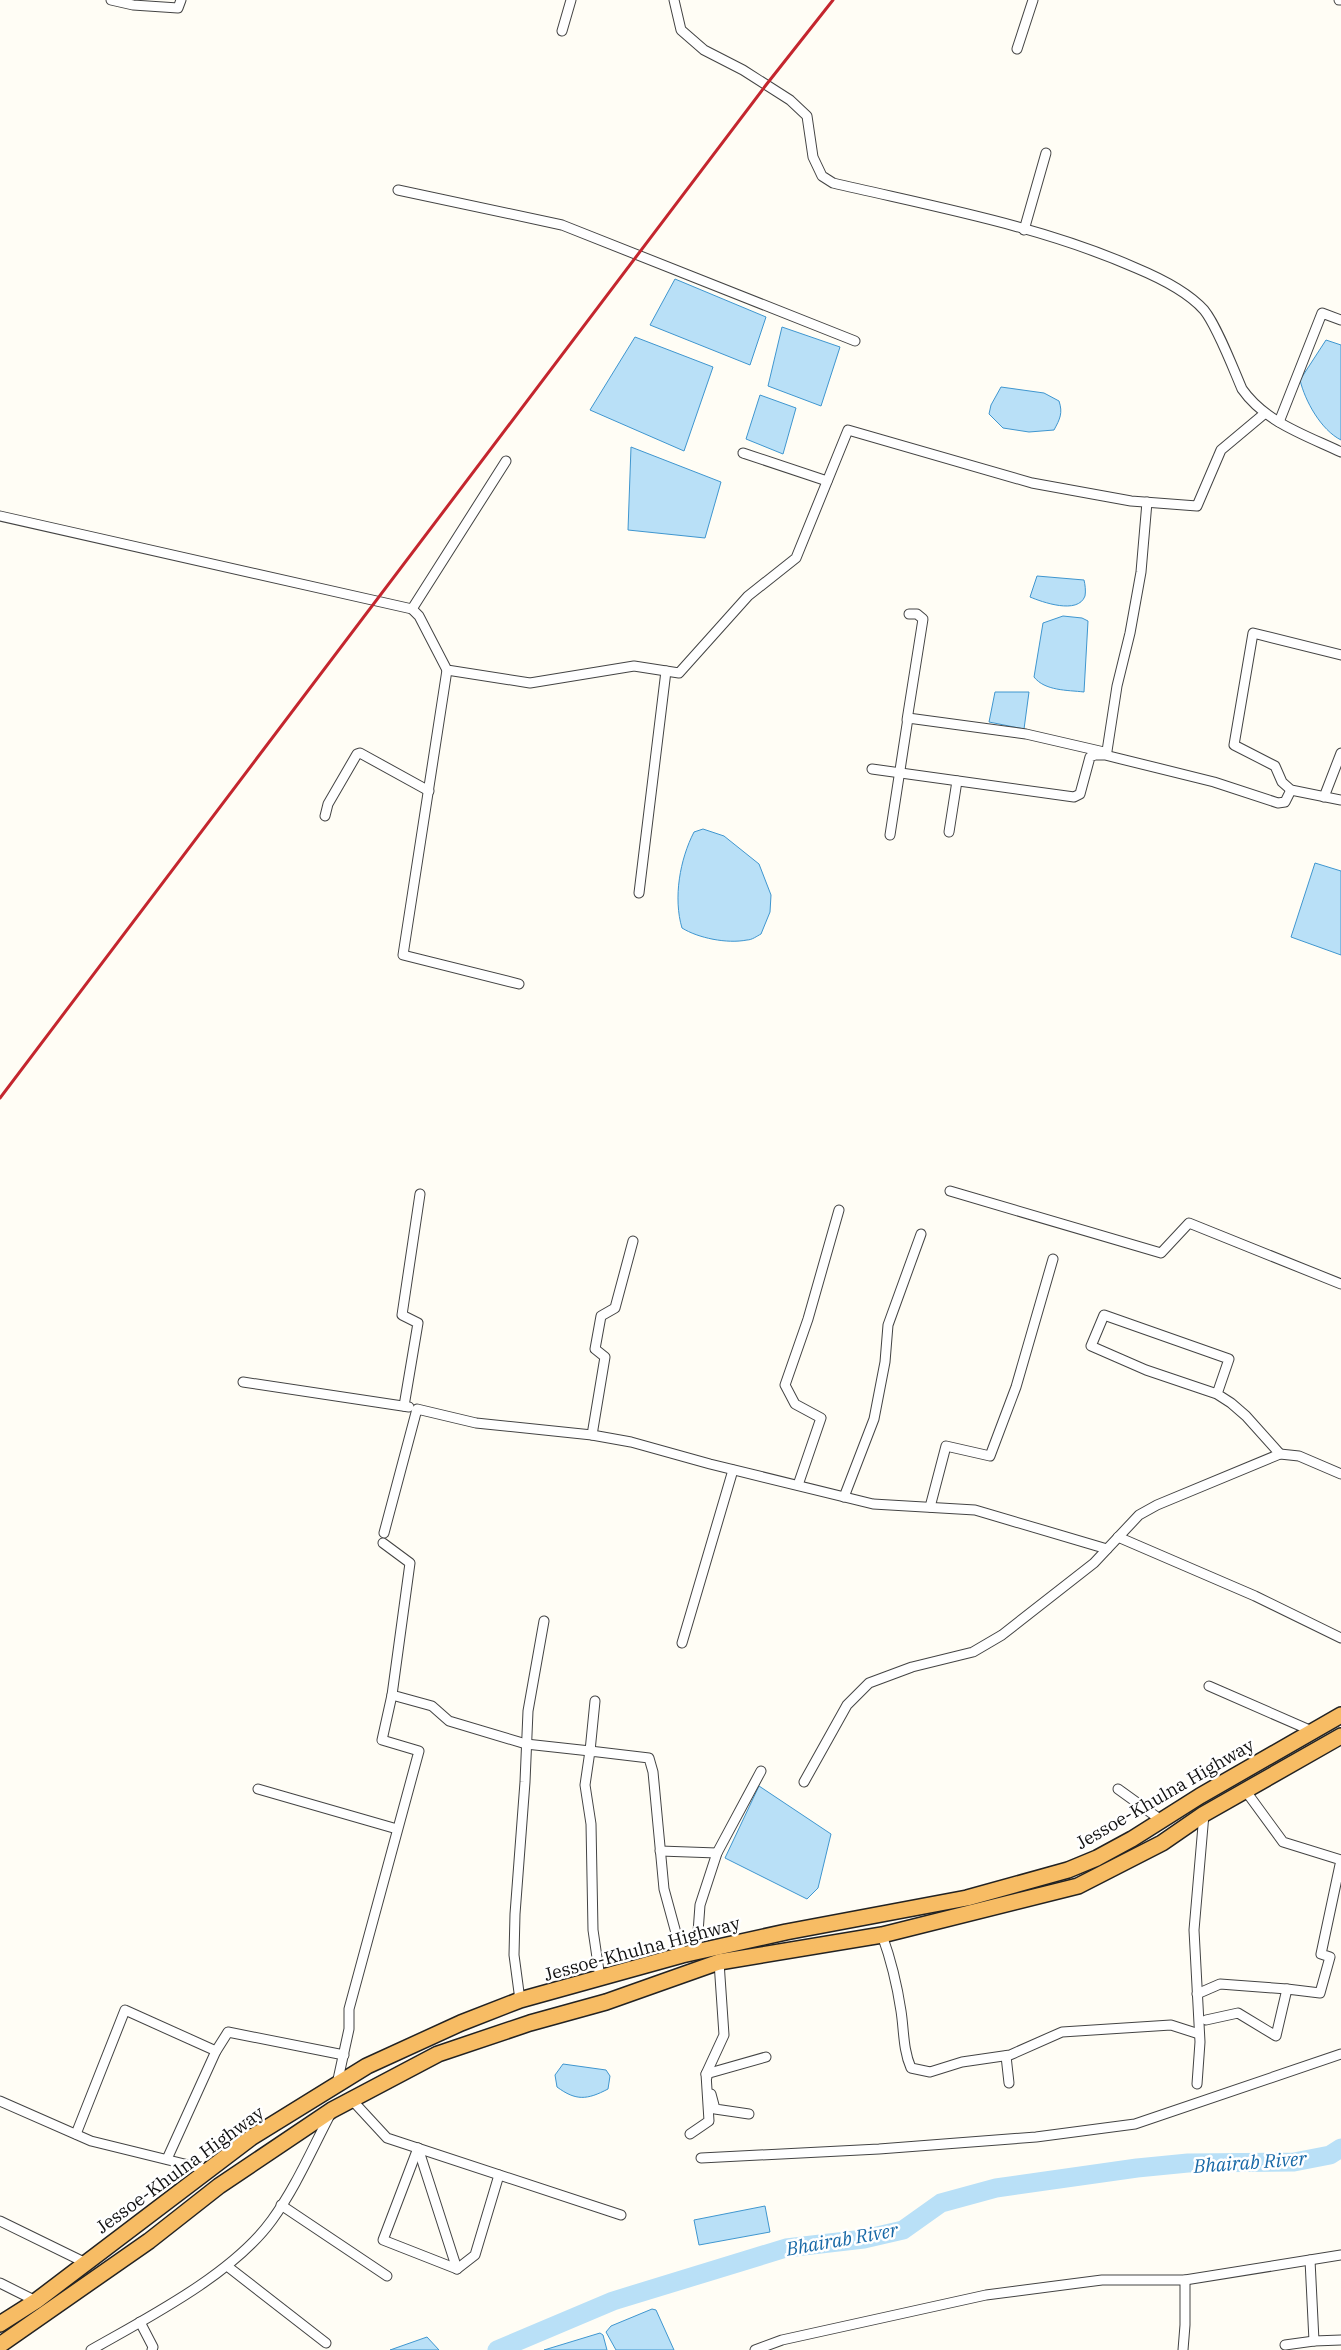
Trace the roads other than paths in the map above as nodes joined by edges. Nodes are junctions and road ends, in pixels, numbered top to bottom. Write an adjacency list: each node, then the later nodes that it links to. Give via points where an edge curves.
1 (111, 0): 2 (street, via 178,8)
2 (181, 0)
3 (571, 0): 6 (street)
4 (674, 0): 10 (street, via 681,30 704,50 790,100 807,116 813,158 822,176 833,183)
5 (1033, 0): 7 (street)
6 (562, 31)
7 (1018, 48)
8 (1046, 153): 10 (street)
9 (398, 190): 12 (street, via 562,225)
10 (1024, 230): 13 (street, via 1127,264 1190,298 1204,311 1242,388)
11 (1341, 320): 14 (street, via 1322,313)
12 (855, 341)
13 (1264, 414): 14 (street); 19 (street, via 1221,450 1197,506)
14 (1279, 422): 15 (street)
15 (1341, 452)
16 (742, 453): 18 (street)
17 (506, 461): 21 (street)
18 (827, 481): 19 (street, via 848,430 1032,483); 25 (street, via 796,558 748,596 679,672)
19 (1147, 502): 26 (street, via 1141,572 1106,752 1026,734 911,717)
20 (0, 516): 21 (street)
21 (412, 609): 24 (street)
22 (909, 614): 26 (street, via 917,614 923,619)
23 (1341, 655): 31 (street, via 1253,632 1234,745 1275,766 1282,782)
24 (447, 670): 25 (street, via 530,683 634,666); 32 (street)
25 (666, 671): 38 (street)
26 (907, 720): 29 (street)
27 (1341, 754): 33 (street)
28 (872, 769): 29 (street)
29 (900, 773): 30 (street); 37 (street)
30 (957, 780): 31 (street, via 1074,797 1080,794 1090,757 1095,754 1214,782 1278,803 1285,802); 36 (street)
31 (1291, 790): 33 (street)
32 (429, 791): 35 (street, via 357,754 328,804); 39 (street, via 403,955)
33 (1324, 797): 34 (street)
34 (1341, 800)
35 (325, 816)
36 (949, 832)
37 (890, 835)
38 (639, 893)
39 (519, 984)
40 (950, 1191): 46 (street, via 1161,1253 1189,1223)
41 (420, 1194): 49 (street, via 402,1315 418,1323)
42 (839, 1210): 55 (street, via 808,1319 785,1385 795,1404 821,1418)
43 (921, 1234): 56 (street, via 888,1324 885,1362 874,1419)
44 (633, 1241): 51 (street, via 615,1308 601,1316 595,1349 605,1357)
45 (1053, 1259): 57 (street, via 1016,1386 990,1456 946,1446)
46 (1341, 1284)
47 (243, 1382): 49 (street)
48 (1216, 1394): 48 (street, via 1146,1370 1091,1346 1104,1315 1229,1359); 52 (street, via 1246,1416)
49 (404, 1406): 50 (street)
50 (417, 1409): 51 (street, via 476,1423); 58 (street)
51 (592, 1435): 53 (street, via 631,1442)
52 (1280, 1454): 54 (street, via 1299,1456); 59 (street, via 1157,1505 1139,1515)
53 (733, 1470): 55 (street); 64 (street)
54 (1341, 1474)
55 (798, 1485): 56 (street)
56 (844, 1497): 57 (street, via 873,1504)
57 (930, 1507): 61 (street, via 975,1510)
58 (384, 1533)
59 (1118, 1537): 61 (street); 63 (street, via 1255,1596)
60 (383, 1543): 66 (street, via 410,1563)
61 (1107, 1549): 74 (street, via 1094,1563 1002,1635 973,1652 912,1667 869,1683 847,1705)
62 (544, 1621): 71 (street, via 528,1711)
63 (1341, 1638)
64 (682, 1643)
65 (1209, 1686): 69 (street)
66 (392, 1695): 71 (street, via 432,1706 449,1720); 80 (street, via 382,1740 419,1751)
67 (595, 1701): 72 (street)
68 (1341, 1715): 69 (highway, Jessoe-Khulna Highway)
69 (1312, 1732): 79 (highway, Jessoe-Khulna Highway)
70 (1341, 1736): 77 (highway, Jessoe-Khulna Highway)
71 (526, 1744): 72 (street); 90 (street, via 514,1955)
72 (590, 1751): 81 (street, via 649,1758); 87 (street, via 585,1785 591,1824 593,1930)
73 (761, 1771): 82 (street)
74 (804, 1782)
75 (258, 1789): 80 (street)
76 (1118, 1789): 79 (street)
77 (1245, 1790): 78 (highway, Jessoe-Khulna Highway); 88 (street, via 1283,1842 1341,1860 1321,1954 1330,1957 1320,1992)
78 (1204, 1814): 83 (highway, Jessoe-Khulna Highway, via 1162,1843 1078,1886); 89 (street, via 1194,1930)
79 (1161, 1820): 85 (highway, Jessoe-Khulna Highway, via 1097,1858 1027,1883)
80 (397, 1829): 95 (street, via 349,2009)
81 (660, 1851): 82 (street); 85 (street, via 664,1889)
82 (717, 1854): 84 (street, via 700,1905)
83 (882, 1935): 86 (highway, Jessoe-Khulna Highway); 96 (street, via 892,1962 902,2014 905,2054 911,2068 930,2072 962,2062)
84 (697, 1946)
85 (682, 1955): 87 (highway, Jessoe-Khulna Highway)
86 (719, 1962): 98 (street, via 724,2035); 102 (highway, Jessoe-Khulna Highway, via 606,2002 438,2054)
87 (600, 1978): 90 (highway, Jessoe-Khulna Highway)
88 (1287, 1989): 89 (street, via 1220,1984); 91 (street, via 1276,2036 1238,2014)
89 (1197, 1994): 92 (street)
90 (520, 2000): 101 (highway, Jessoe-Khulna Highway, via 367,2066)
91 (1206, 2020)
92 (1199, 2034): 96 (street, via 1171,2026 1062,2032); 100 (street)
93 (216, 2051): 95 (street, via 228,2032); 106 (street, via 125,2010); 110 (street)
94 (1341, 2054): 109 (street, via 1135,2124 1036,2137 898,2148)
95 (344, 2056): 101 (street)
96 (1006, 2056): 99 (street)
97 (766, 2057): 98 (street)
98 (706, 2074): 105 (street, via 715,2109); 107 (street, via 709,2121)
99 (1010, 2083)
100 (1197, 2084)
101 (337, 2087): 111 (highway, Jessoe-Khulna Highway, via 252,2137)
102 (351, 2099): 104 (highway, Jessoe-Khulna Highway); 108 (street, via 387,2138)
103 (0, 2101): 106 (street)
104 (332, 2110): 113 (street); 130 (highway, Jessoe-Khulna Highway, via 219,2186 149,2241)
105 (749, 2114)
106 (76, 2134): 110 (street, via 91,2141)
107 (690, 2134)
108 (418, 2148): 112 (street); 120 (street); 120 (street, via 383,2240)
109 (701, 2158)
110 (168, 2159): 111 (street)
111 (209, 2170): 118 (highway, Jessoe-Khulna Highway)
112 (499, 2175): 114 (street); 120 (street, via 475,2255)
113 (281, 2205): 119 (street, via 272,2220); 121 (street)
114 (621, 2215)
115 (0, 2221): 118 (street)
116 (1341, 2255): 117 (street)
117 (1310, 2260): 122 (street); 128 (street)
118 (86, 2262): 124 (highway, Jessoe-Khulna Highway)
119 (227, 2266): 125 (street); 129 (street)
120 (457, 2269)
121 (387, 2276)
122 (1185, 2280): 134 (street, via 1102,2280 986,2295 782,2340); 135 (street)
123 (0, 2283): 124 (street)
124 (36, 2301): 126 (highway, Jessoe-Khulna Highway)
125 (140, 2322): 132 (street); 133 (street)
126 (0, 2324)
127 (1341, 2340): 128 (street)
128 (1314, 2341): 131 (street)
129 (326, 2343)
130 (0, 2345)
131 (1285, 2345)
132 (91, 2350)
133 (152, 2350)
134 (755, 2350)
135 (1183, 2350)

